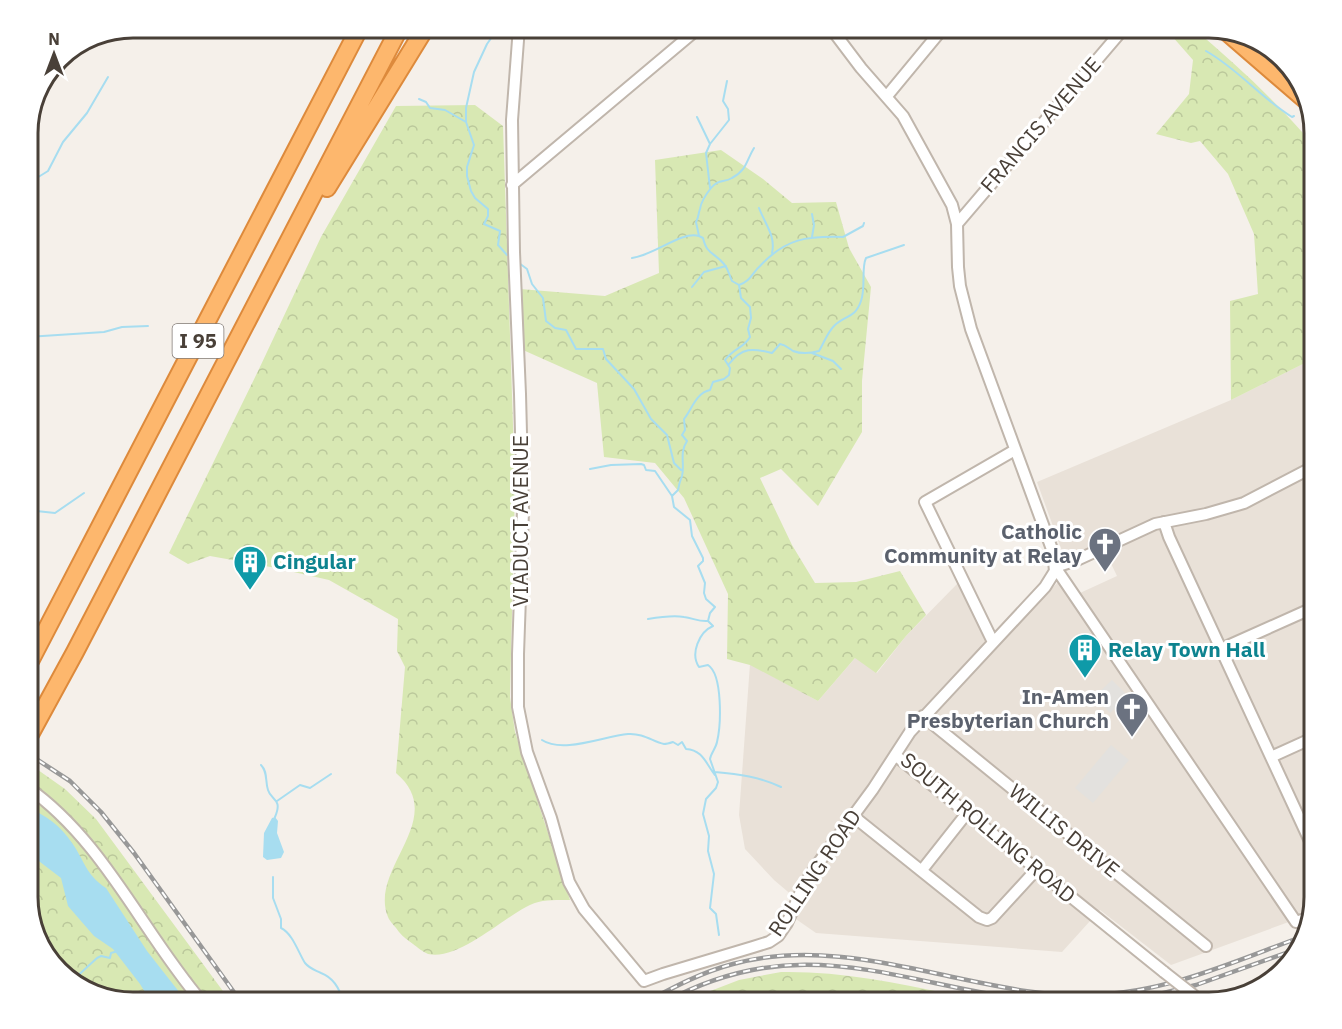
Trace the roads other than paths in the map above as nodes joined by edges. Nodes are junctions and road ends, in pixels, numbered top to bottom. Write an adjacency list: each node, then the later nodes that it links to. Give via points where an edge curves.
1 (353, 37): 23 (highway, I 95)
2 (394, 37): 16 (highway, I 95)
3 (420, 37): 16 (highway)
4 (518, 37): 14 (street, VIADUCT AVENUE)
5 (688, 37): 14 (street)
6 (838, 37): 13 (street)
7 (936, 37): 13 (street)
8 (1116, 37): 15 (street, FRANCIS AVENUE)
9 (1240, 43): 12 (highway)
10 (1257, 51): 11 (highway)
11 (1290, 84)
12 (1294, 89)
13 (886, 96): 15 (street, via 916,136 952,205)
14 (512, 185): 38 (street, VIADUCT AVENUE, via 522,448 518,684 521,729 575,895)
15 (957, 224): 17 (street, via 964,302)
16 (266, 285): 26 (highway, I 95)
17 (1015, 450): 20 (street); 22 (street, via 925,502)
18 (1304, 472): 19 (street, via 1236,506)
19 (1164, 522): 20 (street); 24 (street)
20 (1055, 567): 22 (street, SOUTH ROLLING ROAD, via 1045,587); 36 (street, via 1296,922)
21 (1304, 612): 24 (street)
22 (993, 642): 25 (street, SOUTH ROLLING ROAD)
23 (38, 647)
24 (1221, 649): 29 (street)
25 (923, 717): 28 (street, SOUTH ROLLING ROAD); 37 (street, WILLIS DRIVE)
26 (38, 720)
27 (1304, 742): 29 (street)
28 (895, 755): 31 (street, SOUTH ROLLING ROAD); 32 (street, ROLLING ROAD)
29 (1271, 757): 33 (street)
30 (38, 796): 39 (street, via 85,839)
31 (967, 813): 34 (street); 35 (street, SOUTH ROLLING ROAD)
32 (853, 816): 34 (street); 38 (street, ROLLING ROAD, via 803,887 778,936)
33 (1304, 828)
34 (922, 870): 35 (street, via 987,920)
35 (1036, 870): 40 (street, SOUTH ROLLING ROAD, bridge)
36 (1301, 920)
37 (1206, 946)
38 (644, 981)
39 (194, 992)
40 (1189, 992)

